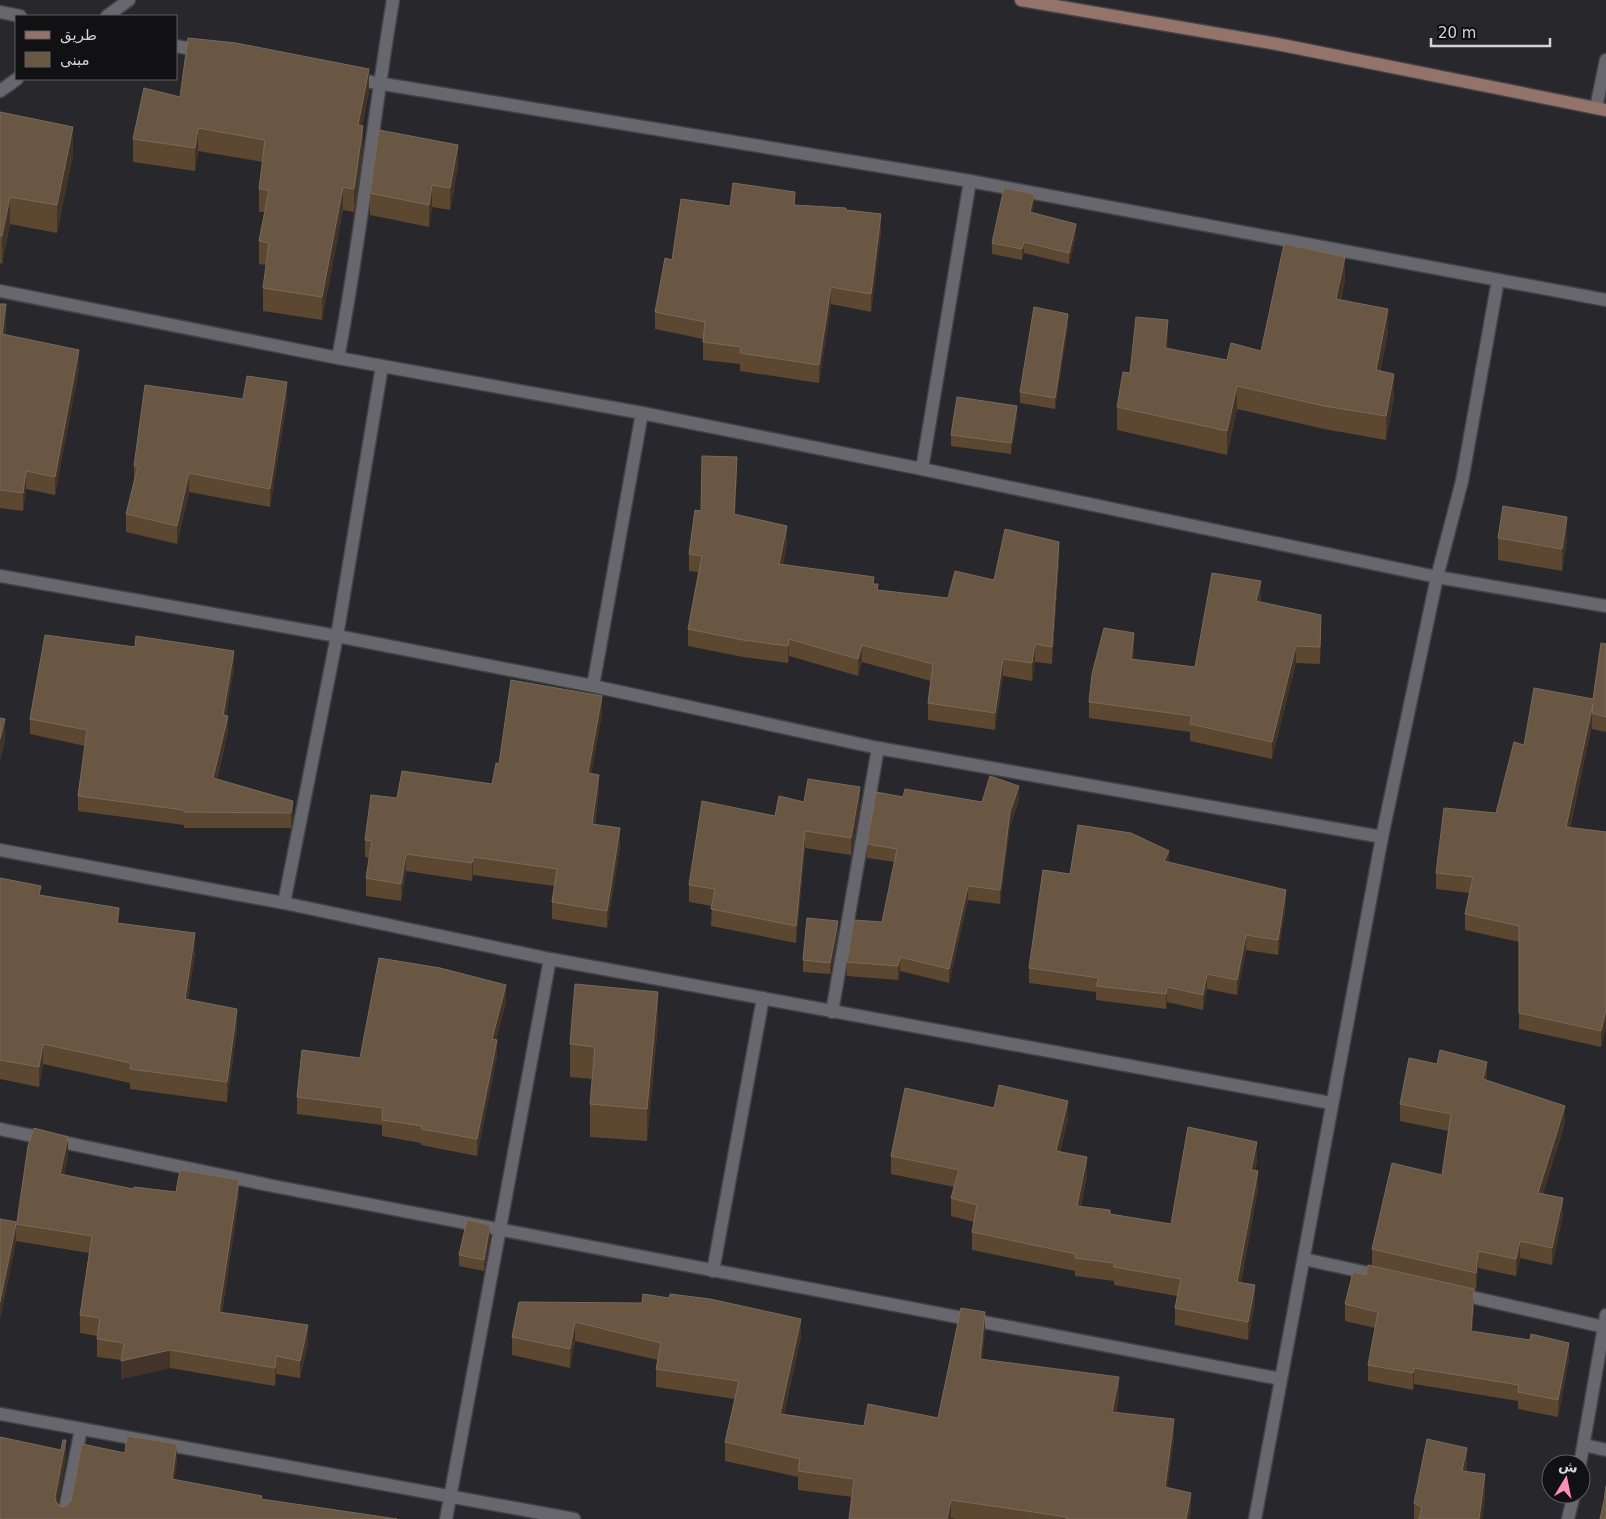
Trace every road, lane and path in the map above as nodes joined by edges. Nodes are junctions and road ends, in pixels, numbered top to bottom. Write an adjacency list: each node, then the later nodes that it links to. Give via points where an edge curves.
1 (129, 0): 6 (street)
2 (393, 0): 12 (street)
3 (1021, 0): 14 (street, via 1277,44)
4 (0, 12): 5 (street)
5 (15, 15)
6 (108, 15)
7 (178, 46): 8 (street)
8 (215, 54)
9 (1606, 60): 14 (street)
10 (341, 77): 12 (street)
11 (16, 80): 13 (street)
12 (379, 84): 15 (street); 19 (street, via 356,266)
13 (0, 91)
14 (1601, 109)
15 (970, 181): 16 (street); 22 (street)
16 (1498, 280): 18 (street); 24 (street, via 1462,481)
17 (0, 291): 19 (street)
18 (1606, 300)
19 (338, 358): 20 (street)
20 (382, 366): 21 (street); 26 (street)
21 (642, 413): 22 (street); 27 (street)
22 (922, 468): 24 (street)
23 (0, 576): 26 (street)
24 (1438, 577): 25 (street); 29 (street)
25 (1606, 606)
26 (337, 636): 27 (street); 31 (street)
27 (593, 686): 28 (street)
28 (878, 748): 29 (street); 34 (street)
29 (1382, 837): 35 (street)
30 (0, 850): 31 (street)
31 (284, 903): 32 (street)
32 (550, 959): 33 (street); 37 (street)
33 (763, 998): 34 (street); 39 (street)
34 (832, 1012): 35 (street)
35 (1331, 1103): 38 (street)
36 (0, 1129): 37 (street)
37 (499, 1230): 39 (street); 49 (street)
38 (1304, 1259): 40 (street); 43 (street)
39 (713, 1271): 43 (street)
40 (1391, 1279)
41 (1449, 1292): 42 (street)
42 (1605, 1321): 46 (street)
43 (1280, 1379): 54 (street)
44 (0, 1414): 45 (street)
45 (81, 1430): 49 (street); 51 (street)
46 (1584, 1446): 47 (street); 48 (street)
47 (1606, 1450)
48 (1582, 1454)
49 (450, 1495): 52 (street); 53 (street)
50 (1572, 1504): 55 (street)
51 (63, 1519)
52 (446, 1519)
53 (574, 1519)
54 (1255, 1519)
55 (1568, 1519)

